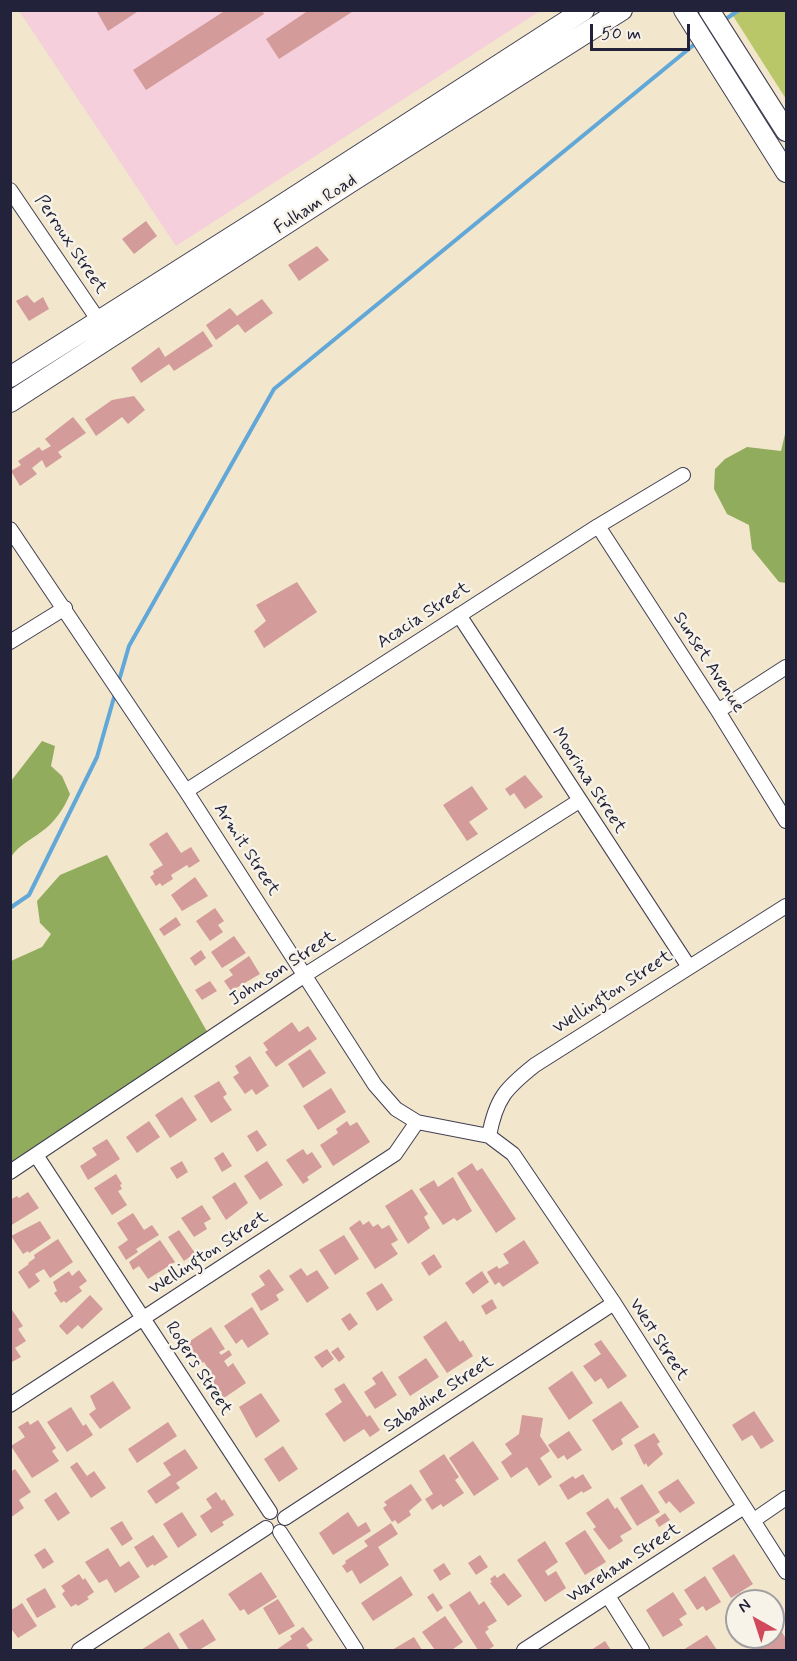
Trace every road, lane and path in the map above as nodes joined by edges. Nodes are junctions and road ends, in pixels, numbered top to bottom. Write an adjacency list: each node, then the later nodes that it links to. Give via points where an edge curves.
1 (584, 10): 8 (street, Fulham Road)
2 (622, 10): 10 (street, Fulham Road)
3 (709, 10): 5 (street)
4 (687, 14): 6 (street)
5 (786, 131)
6 (786, 172)
7 (10, 190): 8 (street, Perroux Street)
8 (99, 321): 9 (street, Fulham Road)
9 (10, 377)
10 (10, 402)
11 (683, 475): 12 (street, Acacia Street)
12 (598, 526): 15 (street, Acacia Street); 18 (street, Sunset Avenue)
13 (10, 529): 14 (street, Armit Street)
14 (64, 608): 16 (street); 19 (street, Armit Street)
15 (459, 615): 19 (street, Acacia Street); 20 (street, Moorina Street)
16 (10, 642)
17 (786, 667): 18 (street)
18 (718, 711): 21 (street, Sunset Avenue)
19 (186, 790): 24 (street, Armit Street)
20 (579, 801): 23 (street, Moorina Street); 24 (street, Johnson Street)
21 (786, 821)
22 (786, 906): 23 (street, Wellington Street)
23 (689, 966): 26 (street, Wellington Street, via 515,1081 502,1095)
24 (305, 975): 25 (street, Armit Street, via 385,1097); 27 (street, Johnson Street)
25 (417, 1122): 26 (street, Armit Street); 30 (street, Wellington Street, via 394,1154)
26 (489, 1136): 29 (street, West Street, via 513,1154)
27 (36, 1155): 28 (street, Johnson Street); 30 (street, Rogers Street)
28 (10, 1172)
29 (614, 1304): 33 (street, West Street); 35 (street, Sabadine Street)
30 (144, 1318): 31 (street, Wellington Street); 34 (street, Rogers Street)
31 (10, 1405)
32 (786, 1498): 36 (street)
33 (744, 1507): 36 (street, West Street); 40 (street, Wareham Street)
34 (270, 1512): 35 (street); 37 (street, via 264,1518)
35 (285, 1518): 38 (street)
36 (754, 1520): 39 (street, West Street)
37 (266, 1528): 38 (street); 41 (street)
38 (280, 1532): 42 (street)
39 (786, 1572)
40 (608, 1596): 43 (street, Wareham Street); 44 (street)
41 (80, 1650)
42 (356, 1650)
43 (524, 1650)
44 (642, 1650)

